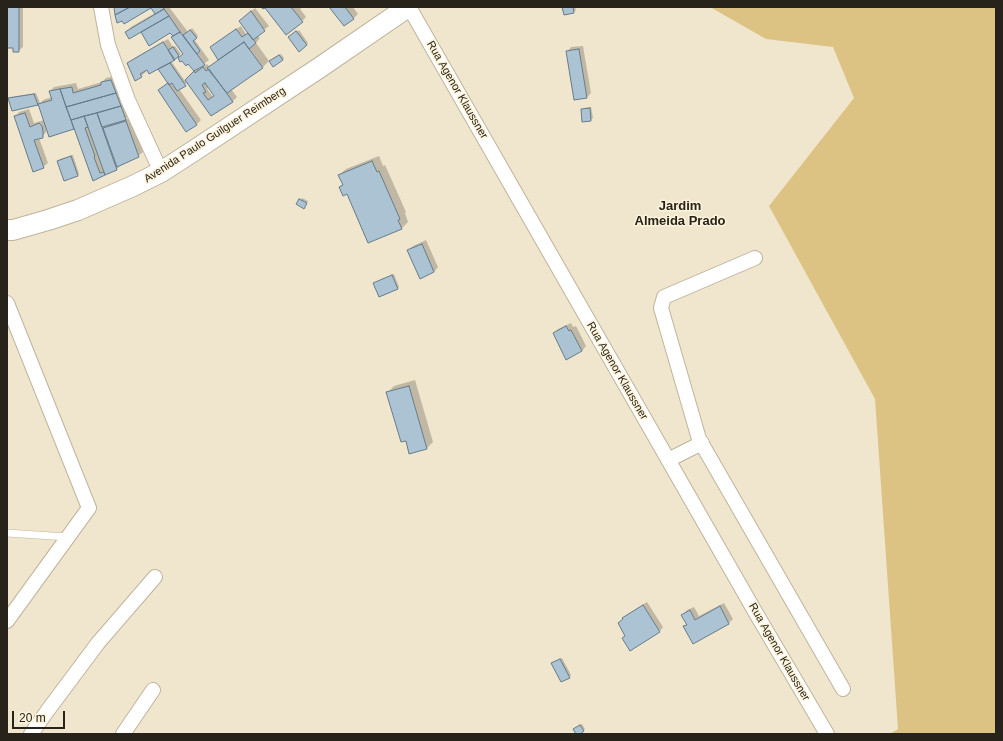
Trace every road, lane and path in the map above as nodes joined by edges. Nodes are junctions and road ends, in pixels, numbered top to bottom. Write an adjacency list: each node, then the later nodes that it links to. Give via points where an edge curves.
1 (101, 7): 3 (street, via 108,45 128,100)
2 (409, 7): 3 (main road, Avenida Paulo Guilguer Reimberg); 8 (street, Rua Agenor Klaussner)
3 (161, 172): 4 (main road, Avenida Paulo Guilguer Reimberg, via 78,210)
4 (7, 230)
5 (755, 258): 7 (street, via 664,297 661,308)
6 (7, 303): 10 (street, via 89,508)
7 (702, 443): 8 (street); 13 (street)
8 (668, 460): 17 (street, Rua Agenor Klaussner)
9 (7, 533): 10 (lane)
10 (68, 537): 12 (street)
11 (155, 576): 15 (street, via 98,643)
12 (7, 621)
13 (843, 688)
14 (153, 690): 16 (street)
15 (31, 734)
16 (123, 734)
17 (827, 734)

